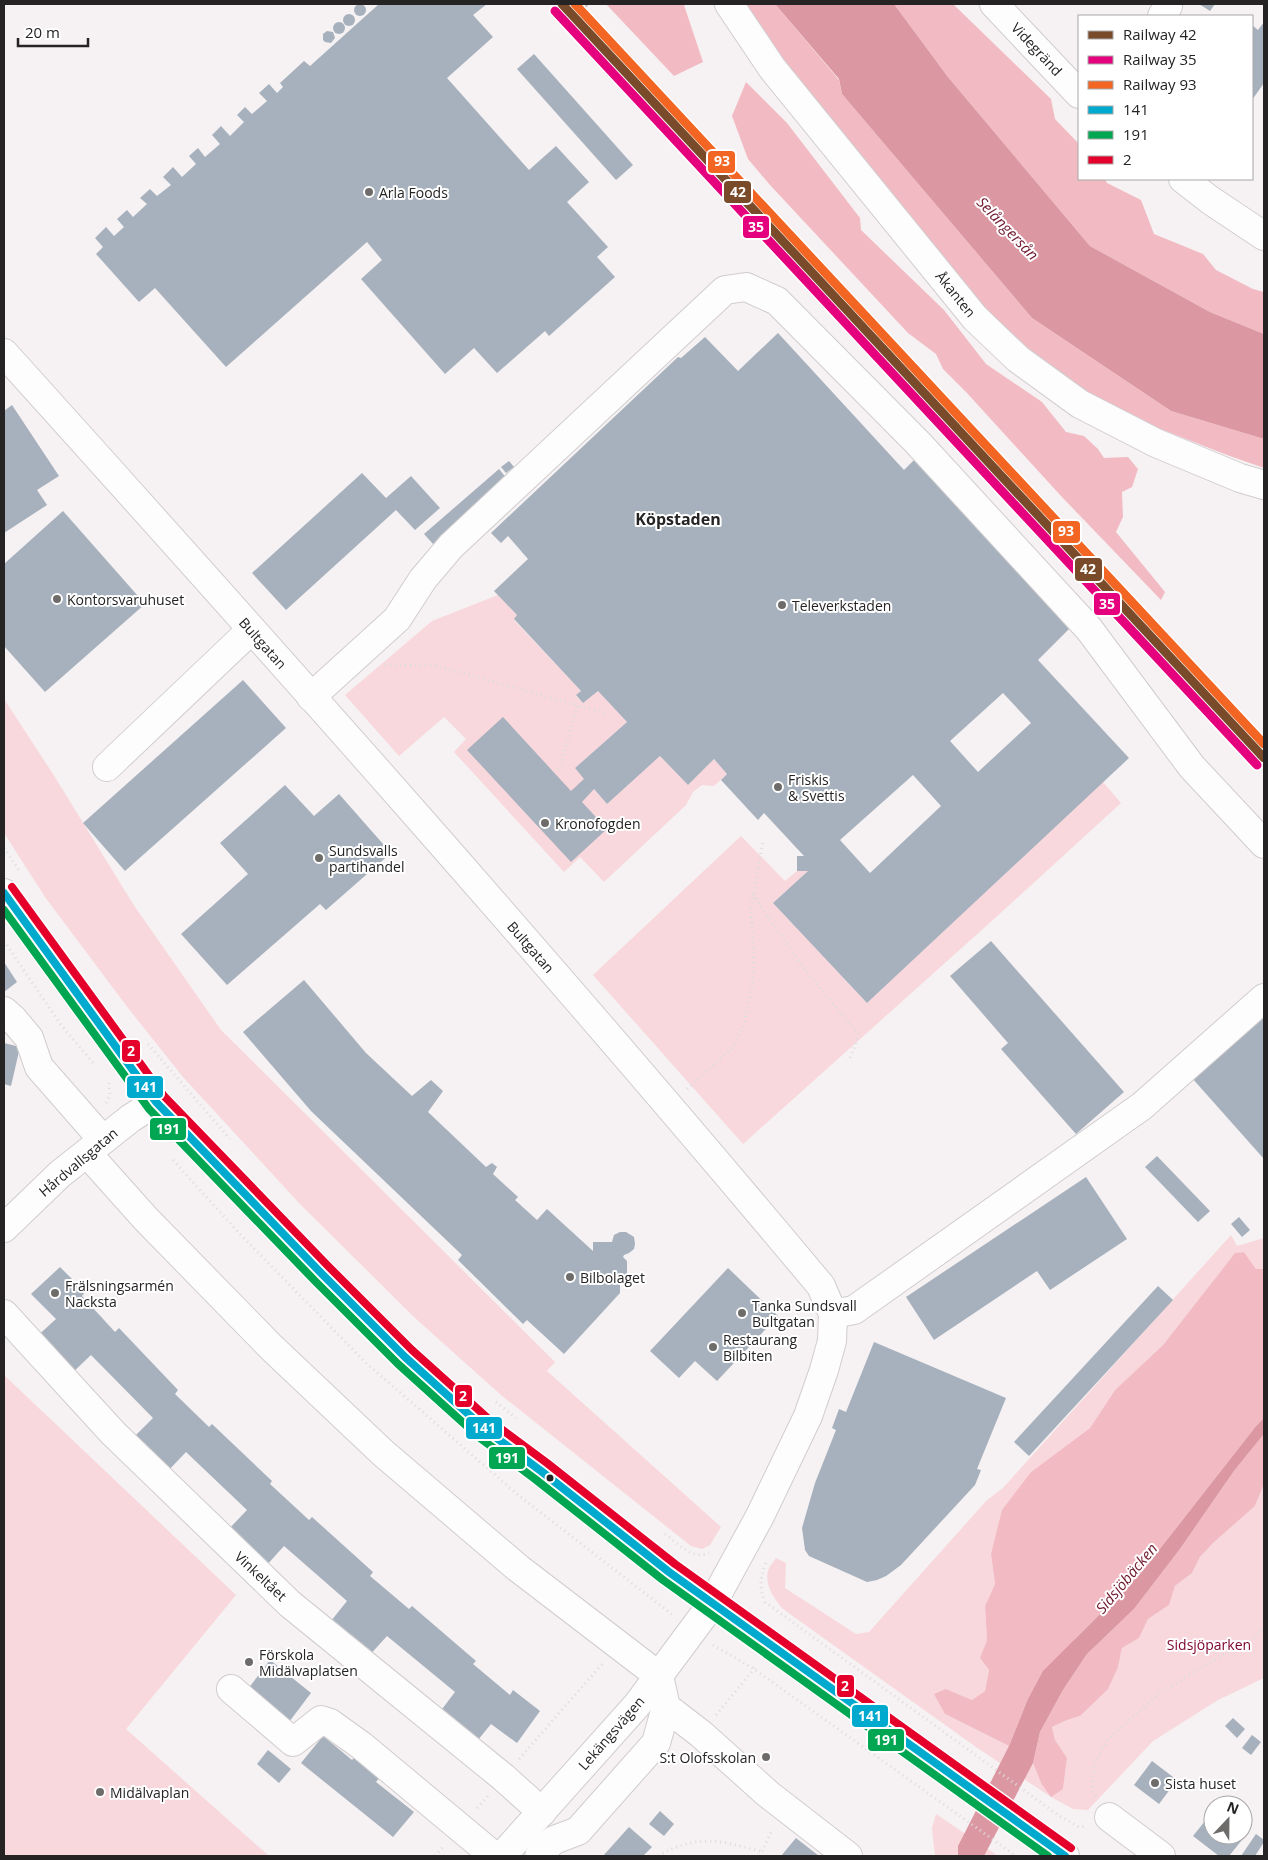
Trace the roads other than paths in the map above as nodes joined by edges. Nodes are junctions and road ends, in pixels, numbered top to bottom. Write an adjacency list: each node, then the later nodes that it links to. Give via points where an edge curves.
1 (728, 4): 7 (main road, Åkanten, via 772,68 975,318 1018,359 1080,404 1156,443)
2 (994, 4): 3 (main road, Videgränd)
3 (1078, 93)
4 (1184, 180): 5 (main road)
5 (1264, 236)
6 (4, 354): 8 (main road, Bultgatan)
7 (1264, 485)
8 (251, 630): 9 (main road, Bultgatan); 10 (main road)
9 (311, 697): 11 (main road, via 397,619 423,578 459,539 725,290 746,287 777,302 918,442 1089,629 1192,767); 20 (main road, Bultgatan, via 762,1216 821,1286)
10 (107, 767)
11 (1264, 844)
12 (13, 884): 16 (main road)
13 (1264, 998): 20 (main road, via 1142,1106 854,1310)
14 (4, 1011): 15 (main road)
15 (14, 1030): 17 (main road, via 30,1038 39,1067)
16 (156, 1102): 17 (main road, Hårdvallsgatan); 21 (main road, via 404,1357 486,1430)
17 (95, 1146): 18 (main road, Hårdvallsgatan, via 60,1174); 22 (main road, via 145,1218 270,1347 383,1453 518,1568)
18 (4, 1228)
19 (4, 1314): 25 (main road, Vinkeltået, via 113,1433 290,1604)
20 (833, 1314): 21 (main road, Bultgatan, via 832,1341 808,1416 760,1516)
21 (712, 1604): 22 (main road, Lekängsvägen); 32 (main road)
22 (659, 1676): 24 (main road); 25 (main road, Lekängsvägen, via 637,1706)
23 (231, 1690): 28 (main road, via 292,1742 321,1720 330,1723)
24 (666, 1707): 30 (main road, via 656,1743 578,1831 554,1840); 31 (main road, via 768,1794)
25 (542, 1812): 29 (main road, Lekängsvägen)
26 (1101, 1821): 27 (main road)
27 (1146, 1852)
28 (494, 1856)
29 (502, 1856)
30 (539, 1856)
31 (848, 1856)
32 (1065, 1856)

